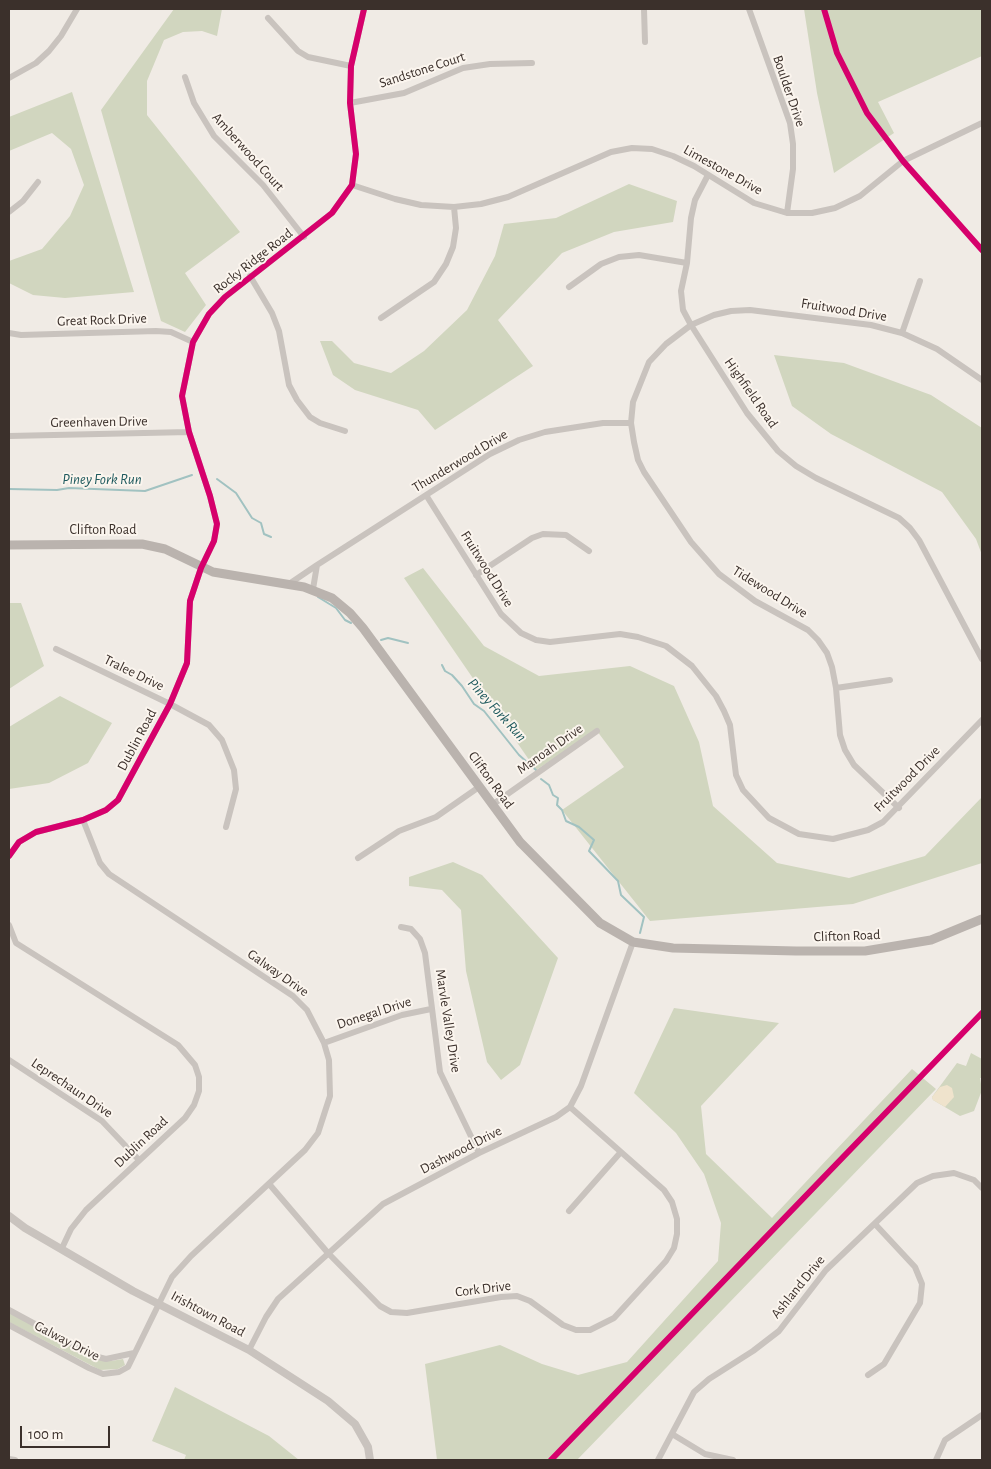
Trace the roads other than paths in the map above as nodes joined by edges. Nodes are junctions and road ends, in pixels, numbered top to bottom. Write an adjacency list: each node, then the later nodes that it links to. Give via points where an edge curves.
1 (77, 9): 10 (street, via 49,51 36,64)
2 (364, 9): 8 (street, Rocky Ridge Road)
3 (644, 9): 6 (street)
4 (749, 9): 18 (street, Boulder Drive, via 790,123 793,169)
5 (268, 18): 8 (street, via 298,51 308,57)
6 (646, 42)
7 (532, 63): 11 (street, Sandstone Court, via 463,68 404,93)
8 (351, 66): 11 (street, Rocky Ridge Road)
9 (186, 77): 19 (street, Amberwood Court, via 194,103 214,136 263,184)
10 (9, 78)
11 (350, 103): 15 (street, Rocky Ridge Road, via 356,154)
12 (982, 124): 18 (street, Limestone Drive, via 903,161 860,196 835,208 812,213)
13 (708, 174): 16 (street, Limestone Drive, via 673,156 632,148 598,157 508,197); 18 (street, Limestone Drive, via 754,203); 20 (street, Highfield Road, via 695,200)
14 (38, 182): 17 (street)
15 (352, 185): 16 (street, Limestone Drive, via 421,205); 19 (street, Rocky Ridge Road, via 332,213)
16 (454, 208): 24 (street, via 456,228 446,264 434,282)
17 (9, 212)
18 (787, 213)
19 (304, 237): 21 (street, Rocky Ridge Road)
20 (687, 263): 23 (street, via 639,255 619,258 601,264); 25 (street, Highfield Road, via 681,292 683,310)
21 (250, 276): 28 (street, Rocky Ridge Road, via 209,314); 31 (street, via 277,325 289,385 297,400 320,423)
22 (920, 281): 27 (street)
23 (569, 287)
24 (382, 318)
25 (691, 325): 27 (street, Fruitwood Drive, via 714,315 750,310 871,325); 30 (street, Tidewood Drive, via 649,362 633,402); 43 (street, Highfield Road, via 747,413 778,450 816,478 899,518 910,528)
26 (9, 333): 28 (street, Great Rock Drive, via 156,331 171,332)
27 (902, 333): 29 (street, Fruitwood Drive, via 937,349)
28 (193, 342): 32 (street, Rocky Ridge Road, via 182,396)
29 (982, 380)
30 (631, 423): 34 (street, Thunderwood Drive, via 575,426 519,440 490,454); 45 (street, Tidewood Drive, via 638,460 644,472 695,548 738,589 808,630 827,652)
31 (345, 431)
32 (189, 432): 33 (street, Greenhaven Drive); 38 (street, Rocky Ridge Road, via 217,524 214,541)
33 (9, 436)
34 (426, 495): 37 (street, Thunderwood Drive); 39 (street, Fruitwood Drive)
35 (9, 545): 38 (main road, Clifton Road, via 142,544 165,550)
36 (589, 550): 39 (street, via 566,535 544,534 532,538)
37 (317, 565): 40 (street, Thunderwood Drive); 41 (street)
38 (201, 568): 40 (main road, Clifton Road, via 240,578); 46 (street, Dublin Road, via 188,616 187,663)
39 (476, 575): 51 (street, Fruitwood Drive, via 510,625 536,640 565,642 620,634 653,640 680,655 724,710 730,726 736,775 743,790 769,818 783,827 816,837 851,836 883,822)
40 (290, 584): 41 (main road, Clifton Road)
41 (313, 589): 49 (main road, Clifton Road, via 332,598 350,613)
42 (56, 649): 46 (street, Tralee Drive)
43 (982, 659)
44 (890, 680): 45 (street)
45 (836, 688): 51 (street, Tidewood Drive, via 840,735 845,750 854,765)
46 (170, 704): 52 (street, Dublin Road, via 118,800 106,810); 53 (street, Tralee Drive, via 209,725 222,740 234,770 236,790)
47 (982, 720): 51 (street, Fruitwood Drive)
48 (597, 731): 50 (street, Manoah Drive)
49 (479, 787): 50 (main road, Clifton Road); 55 (street, via 436,817 399,831)
50 (492, 805): 59 (main road, Clifton Road, via 520,842 600,923)
51 (899, 808)
52 (83, 820): 54 (street, Dublin Road, via 36,832 19,842); 61 (street, Galway Drive, via 100,863 109,874 293,996 307,1010)
53 (226, 826)
54 (9, 854)
55 (358, 858)
56 (982, 919): 59 (main road, Clifton Road, via 931,940 865,951 697,949)
57 (9, 925): 66 (street, Dublin Road, via 16,943 178,1045 195,1065 199,1077 194,1105 185,1118)
58 (401, 927): 60 (street, Marvle Valley Drive, via 411,929 425,952)
59 (634, 942): 63 (street)
60 (432, 1008): 61 (street, Donegal Drive); 64 (street, Marvle Valley Drive, via 440,1072)
61 (324, 1042): 67 (street, Galway Drive, via 329,1060 330,1096 318,1133)
62 (9, 1060): 66 (street, Leprechaun Drive, via 102,1121)
63 (570, 1108): 64 (street, Dashwood Drive); 65 (street, Cork Drive)
64 (479, 1153): 73 (street, Dashwood Drive, via 383,1204)
65 (620, 1153): 69 (street); 73 (street, Cork Drive, via 664,1190 672,1202 677,1234 674,1248 660,1268 614,1318 590,1330 576,1330 563,1324 517,1296 407,1313 391,1312 366,1294)
66 (139, 1160): 72 (street, Dublin Road, via 86,1210)
67 (270, 1185): 73 (street, Cork Drive); 74 (street, Galway Drive, via 192,1256 172,1278)
68 (982, 1188): 71 (street, Ashland Drive, via 974,1180 954,1173 933,1176 917,1183)
69 (569, 1211)
70 (9, 1216): 72 (street, Irishtown Road)
71 (875, 1224): 79 (street, via 915,1267 922,1284 920,1303 884,1364); 81 (street, Ashland Drive, via 826,1270 779,1331 694,1392)
72 (62, 1248): 74 (street, Irishtown Road, via 133,1291)
73 (328, 1253): 77 (street, Dashwood Drive, via 278,1299)
74 (159, 1302): 77 (street, Irishtown Road); 78 (street, Galway Drive)
75 (9, 1310): 78 (street, Galway Drive, via 94,1356 106,1359)
76 (9, 1325): 78 (street, Galway Drive, via 103,1374 128,1367)
77 (250, 1350): 84 (street, Irishtown Road, via 346,1414 361,1433)
78 (134, 1353)
79 (868, 1375)
80 (982, 1415): 87 (street, via 945,1440)
81 (672, 1434): 85 (street, Ashland Drive); 86 (street, via 705,1454)
82 (9, 1458): 83 (street)
83 (15, 1460)
84 (370, 1460)
85 (658, 1460)
86 (733, 1460)
87 (936, 1460)

